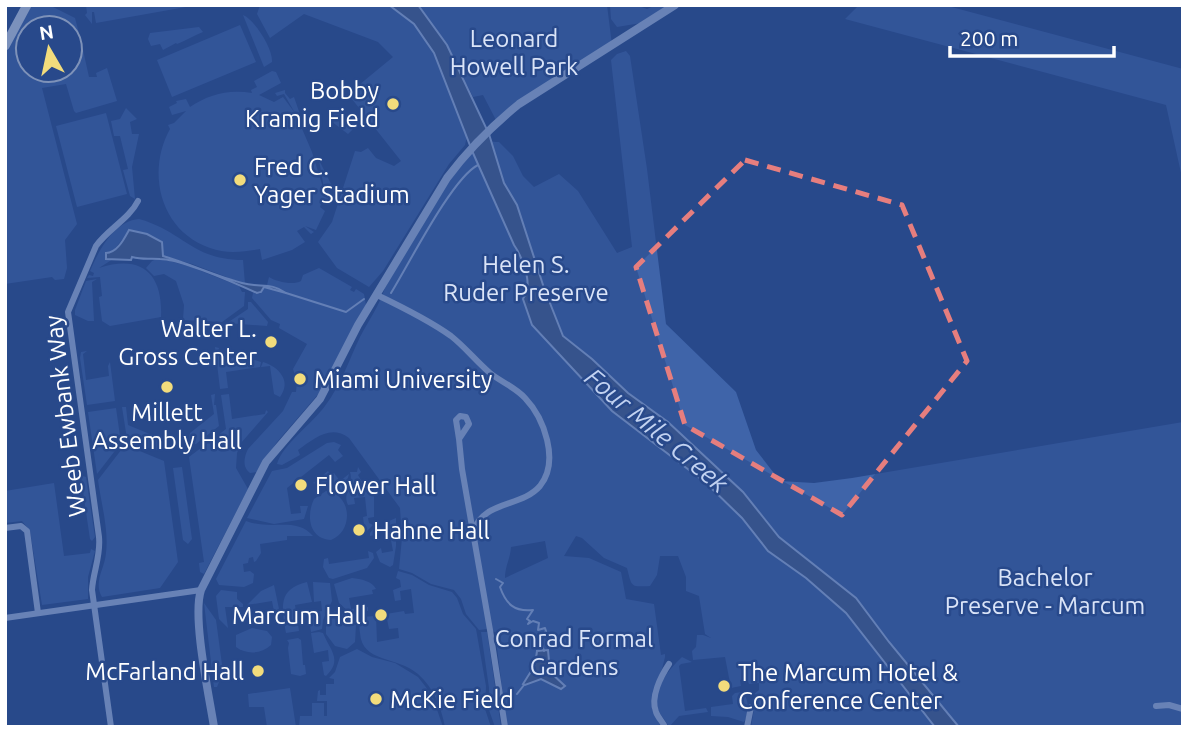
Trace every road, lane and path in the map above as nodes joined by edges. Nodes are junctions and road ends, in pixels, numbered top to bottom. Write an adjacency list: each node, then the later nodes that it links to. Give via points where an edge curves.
1 (27, 5): 3 (main road)
2 (675, 5): 5 (street, via 528,98 493,126 447,178)
3 (5, 46)
4 (138, 201): 10 (street, Weeb Ewbank Way, via 96,246 68,312 100,543 92,577)
5 (377, 295): 8 (street, via 451,336 524,397 544,427 548,455 543,481 529,496 481,517); 9 (street, via 320,399 266,462)
6 (459, 439): 8 (street)
7 (5, 528): 11 (street, via 24,527 27,531)
8 (473, 532): 19 (street)
9 (201, 590): 10 (street); 17 (street, via 197,600)
10 (94, 605): 11 (street); 18 (street, Weeb Ewbank Way)
11 (38, 613): 12 (street)
12 (5, 618)
13 (669, 664): 20 (street, via 655,697 655,711)
14 (1156, 706): 16 (street)
15 (751, 708): 21 (street)
16 (1183, 709)
17 (211, 726)
18 (111, 727)
19 (505, 727)
20 (665, 727)
21 (747, 727)

